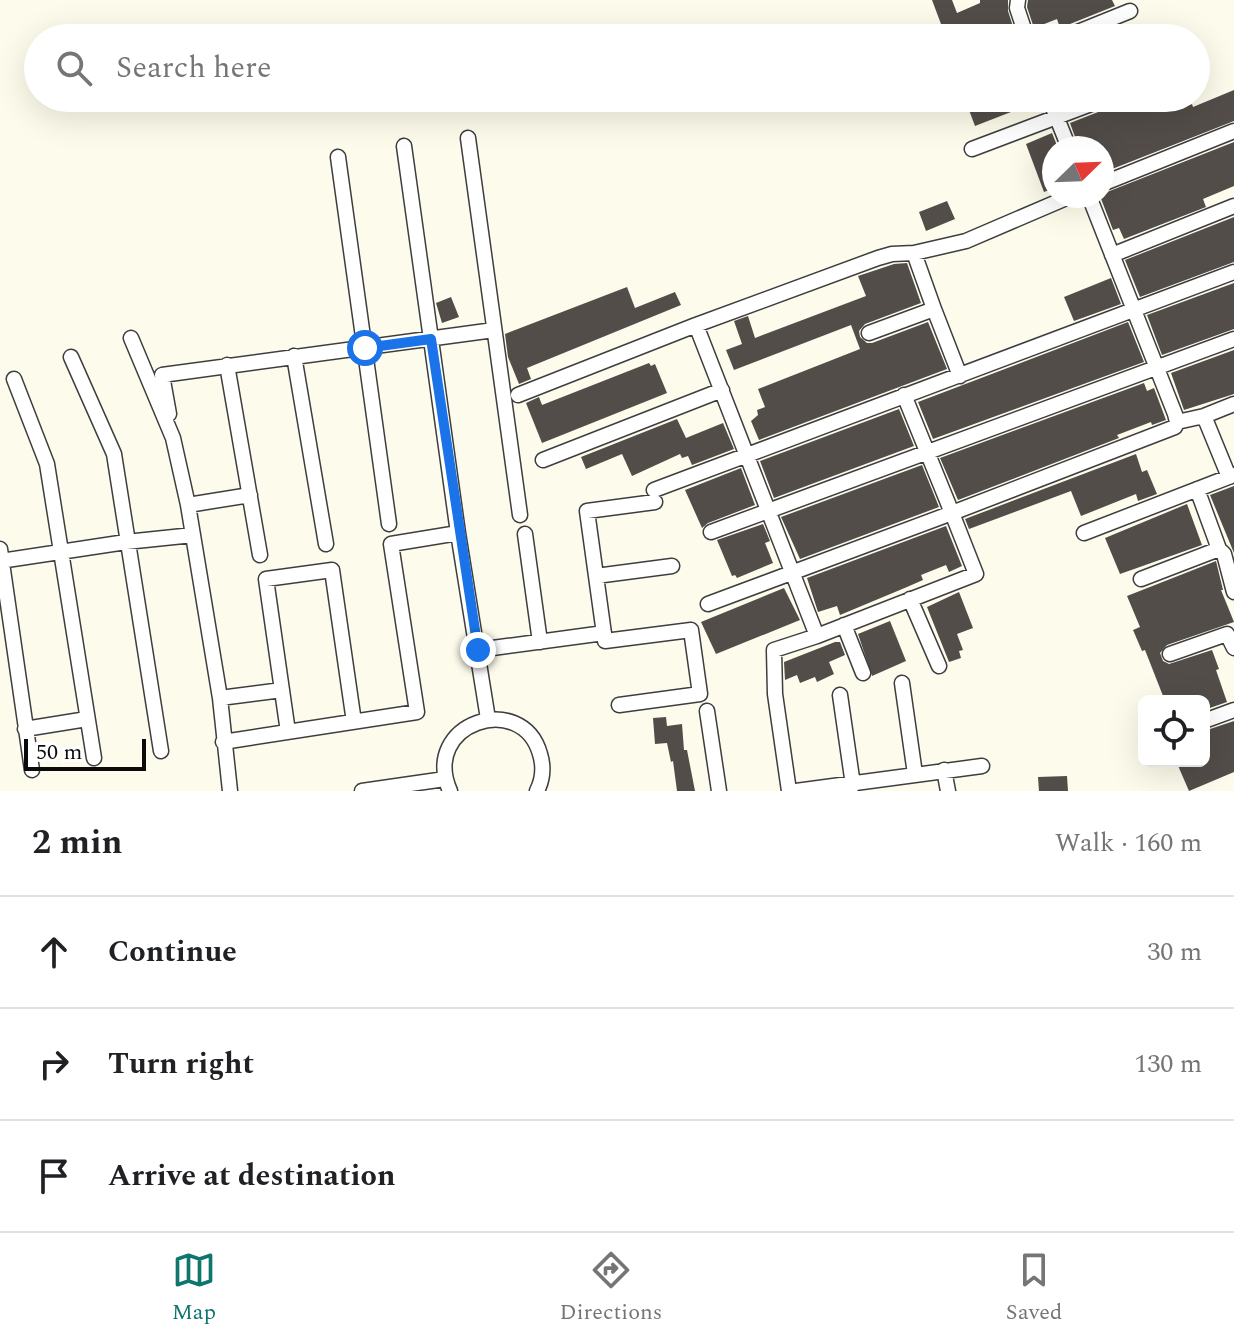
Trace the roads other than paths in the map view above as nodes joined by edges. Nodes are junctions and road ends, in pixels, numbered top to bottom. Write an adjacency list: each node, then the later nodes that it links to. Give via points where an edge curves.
1 (1018, 0): 3 (street)
2 (1130, 11): 4 (street)
3 (1022, 24)
4 (1098, 24)
5 (1055, 112): 7 (street)
6 (1072, 112): 7 (street)
7 (1057, 118): 9 (street); 12 (street)
8 (1234, 131): 14 (street)
9 (1064, 136)
10 (468, 138): 24 (street)
11 (404, 146): 27 (street)
12 (972, 149)
13 (338, 157): 29 (street)
14 (1114, 179)
15 (1234, 206): 19 (street)
16 (1045, 208): 18 (street, via 986,235)
17 (1094, 208): 19 (street)
18 (914, 253): 21 (street); 23 (street, via 878,258)
19 (1112, 255): 22 (street)
20 (1234, 272): 22 (street)
21 (934, 309): 25 (street); 34 (street)
22 (1132, 309): 33 (street); 34 (street)
23 (696, 325): 36 (street); 37 (street)
24 (494, 330): 27 (street); 52 (street)
25 (869, 333)
26 (131, 338): 42 (street)
27 (431, 339): 29 (street); 55 (street)
28 (1234, 339): 33 (street)
29 (365, 348): 30 (street); 53 (street)
30 (294, 356): 32 (street); 60 (street)
31 (71, 357): 59 (street, via 114,454)
32 (227, 365): 42 (street, via 162,375); 48 (street)
33 (1155, 367): 41 (street); 43 (street)
34 (960, 376): 38 (street)
35 (14, 379): 61 (street, via 47,464)
36 (722, 390): 44 (street); 45 (street)
37 (518, 395)
38 (904, 395): 43 (street); 44 (street)
39 (1234, 404): 40 (street)
40 (1204, 416): 41 (street); 46 (street)
41 (1177, 422): 51 (street)
42 (173, 438): 49 (street)
43 (925, 451): 50 (street); 51 (street)
44 (747, 455): 50 (street); 67 (street, via 654,496 587,511)
45 (543, 460)
46 (1231, 476): 47 (street)
47 (1197, 489): 56 (street); 62 (street)
48 (250, 495): 49 (street); 63 (street)
49 (188, 505): 58 (street)
50 (768, 510): 54 (street); 66 (street)
51 (952, 513): 66 (street); 70 (street, via 976,574)
52 (520, 515)
53 (389, 524)
54 (711, 532)
55 (458, 533): 77 (street); 91 (street, via 391,544 417,712)
56 (1084, 533)
57 (525, 534): 75 (street)
58 (193, 535): 59 (street); 84 (street)
59 (126, 542): 61 (street); 95 (street)
60 (326, 544)
61 (61, 551): 64 (street); 88 (street)
62 (1226, 553): 68 (street); 69 (street)
63 (260, 555)
64 (1, 557): 92 (street)
65 (672, 566): 67 (street)
66 (792, 572): 71 (street); 74 (street)
67 (596, 576): 73 (street)
68 (1141, 579)
69 (1234, 592)
70 (910, 599): 72 (street); 79 (street)
71 (708, 604)
72 (844, 625): 74 (street); 80 (street)
73 (604, 633): 75 (street); 85 (street, via 605,641 691,630 700,694)
74 (817, 636): 107 (street, via 774,650)
75 (540, 642): 77 (street)
76 (1234, 648): 78 (street, via 1227,634)
77 (478, 650): 89 (street)
78 (1170, 654)
79 (939, 666)
80 (863, 673)
81 (902, 683): 100 (street)
82 (282, 690): 84 (street); 91 (street, via 266,579 332,570); 93 (street)
83 (840, 695): 102 (street)
84 (220, 698): 94 (street)
85 (619, 705)
86 (1234, 710): 90 (street)
87 (707, 711): 106 (street)
88 (87, 719): 92 (street); 96 (street)
89 (488, 719): 101 (street, via 465,728 447,750); 105 (street, via 511,722 538,746 543,764)
90 (1210, 719)
91 (354, 722): 93 (street)
92 (25, 729): 98 (street)
93 (288, 732): 94 (street)
94 (223, 742): 103 (street)
95 (161, 751)
96 (94, 758)
97 (982, 766): 99 (street)
98 (32, 770)
99 (944, 770): 100 (street); 109 (street)
100 (915, 774): 102 (street)
101 (448, 785): 104 (street)
102 (853, 785): 108 (street)
103 (230, 791)
104 (362, 791)
105 (537, 791)
106 (719, 791)
107 (789, 791)
108 (796, 791)
109 (948, 791)

